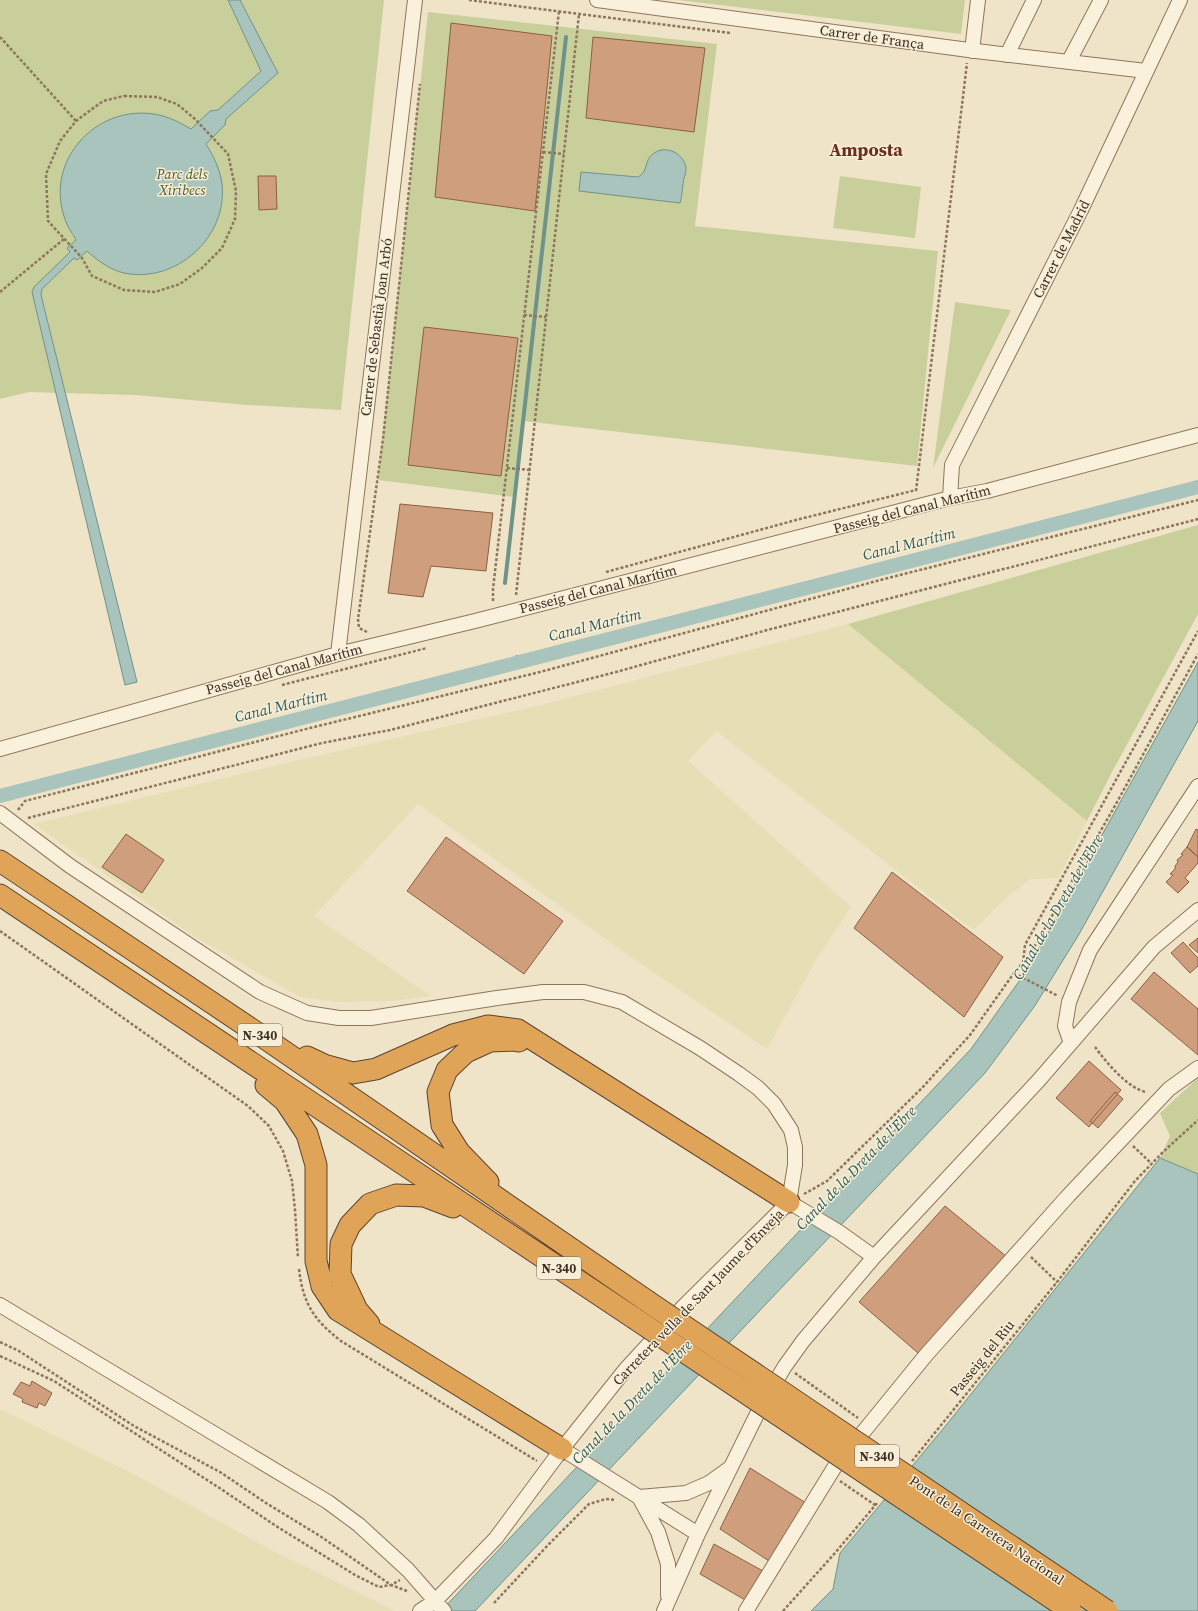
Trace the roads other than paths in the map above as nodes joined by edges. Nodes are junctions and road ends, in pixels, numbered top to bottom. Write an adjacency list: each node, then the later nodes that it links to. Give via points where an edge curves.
1 (415, 0): 13 (street, Carrer de Sebastià Joan Arbó)
2 (598, 0): 8 (street, Carrer de França)
3 (978, 0): 8 (street)
4 (1034, 0): 7 (street)
5 (1100, 0): 9 (street)
6 (1180, 0): 10 (street, Carrer de Madrid)
7 (1007, 55): 8 (street, Carrer de França); 9 (street, Carrer de França)
8 (969, 56)
9 (1069, 61): 10 (street, Carrer de França)
10 (1146, 71): 12 (street, Carrer de Madrid, via 1080,210 952,465)
11 (1198, 435): 12 (street, Passeig del Canal Marítim, via 987,491)
12 (950, 498): 13 (street, Passeig del Canal Marítim)
13 (338, 654): 14 (street, Passeig del Canal Marítim)
14 (0, 749)
15 (1198, 786): 22 (street, via 1090,950 1069,1002 1065,1026)
16 (6, 817): 25 (street, via 70,866 260,992 307,1013 339,1018 371,1018 543,992 584,992 622,1002 733,1069 774,1104 791,1130 795,1147)
17 (0, 861): 21 (highway, N-340)
18 (0, 895): 20 (highway, N-340)
19 (1198, 910): 22 (street, via 1154,947)
20 (194, 1025): 27 (highway, N-340); 30 (highway, via 285,1101 307,1134 316,1165 316,1261 322,1286 338,1310)
21 (266, 1039): 23 (highway, via 324,1065 353,1073 376,1069 454,1035 488,1026 518,1030); 26 (highway, N-340)
22 (1071, 1043): 28 (street)
23 (549, 1050): 25 (highway); 26 (highway, via 515,1040 490,1041 466,1052 447,1070 438,1092 442,1125 459,1152)
24 (1198, 1068): 38 (street, via 1169,1089 926,1355 830,1474)
25 (797, 1206): 28 (street); 31 (street, Carretera vella de Sant Jaume d'Enveja, via 684,1308 625,1370)
26 (517, 1213): 40 (highway, Pont de la Carretera Nacional / N-340, bridge)
27 (484, 1218): 30 (highway, via 424,1196 396,1195 370,1204 350,1225 341,1244 340,1274 356,1310); 39 (highway, Pont de la Carretera Nacional / N-340, bridge)
28 (874, 1257): 32 (street, via 785,1366)
29 (0, 1305): 36 (street, via 328,1502 359,1525 408,1570)
30 (380, 1336): 31 (highway)
31 (567, 1452): 33 (street); 36 (street, Carretera vella de Sant Jaume d'Enveja, via 548,1468)
32 (731, 1467): 33 (street, via 709,1483 686,1493); 34 (street)
33 (635, 1494): 34 (street); 35 (street, via 658,1532 668,1564)
34 (698, 1534): 35 (street)
35 (666, 1606)
36 (440, 1607): 37 (street, Carretera vella de Sant Jaume d'Enveja)
37 (420, 1611)
38 (746, 1611)
39 (1071, 1611)
40 (1108, 1611)

